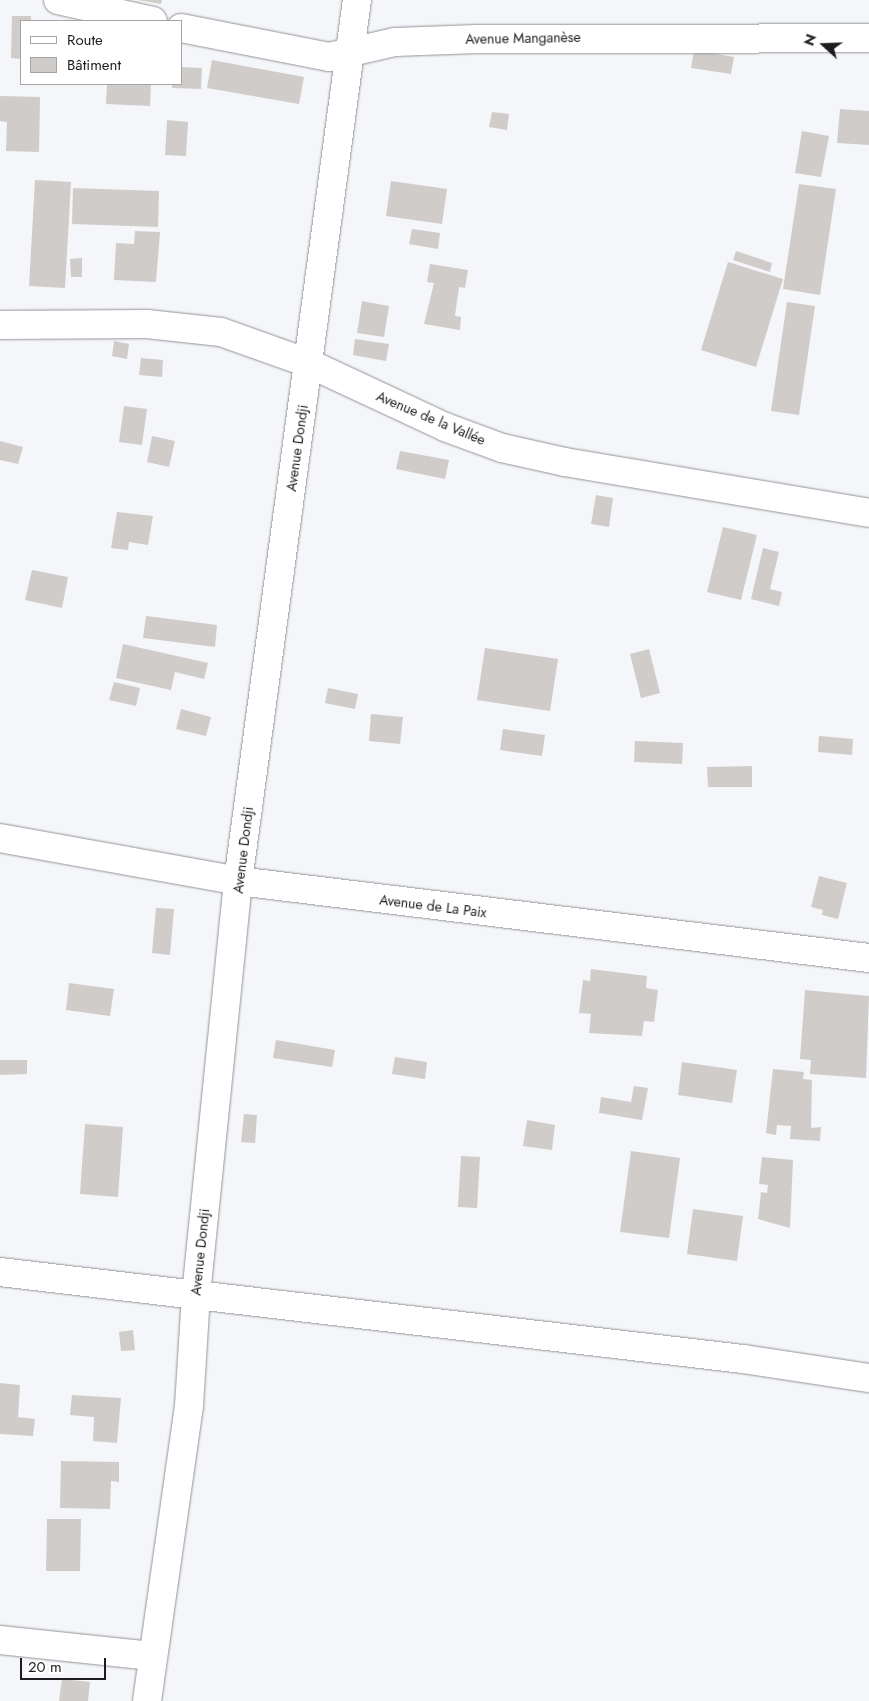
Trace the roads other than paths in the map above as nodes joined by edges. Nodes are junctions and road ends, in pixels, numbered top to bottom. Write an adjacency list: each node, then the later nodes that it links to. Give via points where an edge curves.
1 (58, 0): 3 (street)
2 (357, 0): 6 (street, Avenue Dondji)
3 (148, 20)
4 (182, 28): 6 (street, Avenue Manganèse, via 309,55)
5 (869, 38): 6 (street, Avenue Manganèse, via 477,39 383,44)
6 (348, 54): 8 (street, Avenue Dondji)
7 (0, 325): 8 (street, Avenue de la Vallée, via 183,326 222,332)
8 (308, 363): 9 (street, Avenue de la Vallée, via 445,427 502,448 565,462); 11 (street, Avenue Dondji)
9 (869, 512)
10 (0, 838): 11 (street, Avenue de La Paix)
11 (238, 880): 12 (street, Avenue de La Paix); 14 (street, Avenue Dondji)
12 (869, 958)
13 (0, 1272): 14 (street)
14 (196, 1295): 15 (street, via 743,1359); 17 (street, Avenue Dondji, via 189,1406)
15 (869, 1378)
16 (0, 1640): 17 (street)
17 (152, 1656): 18 (street, Avenue Dondji)
18 (147, 1701)

